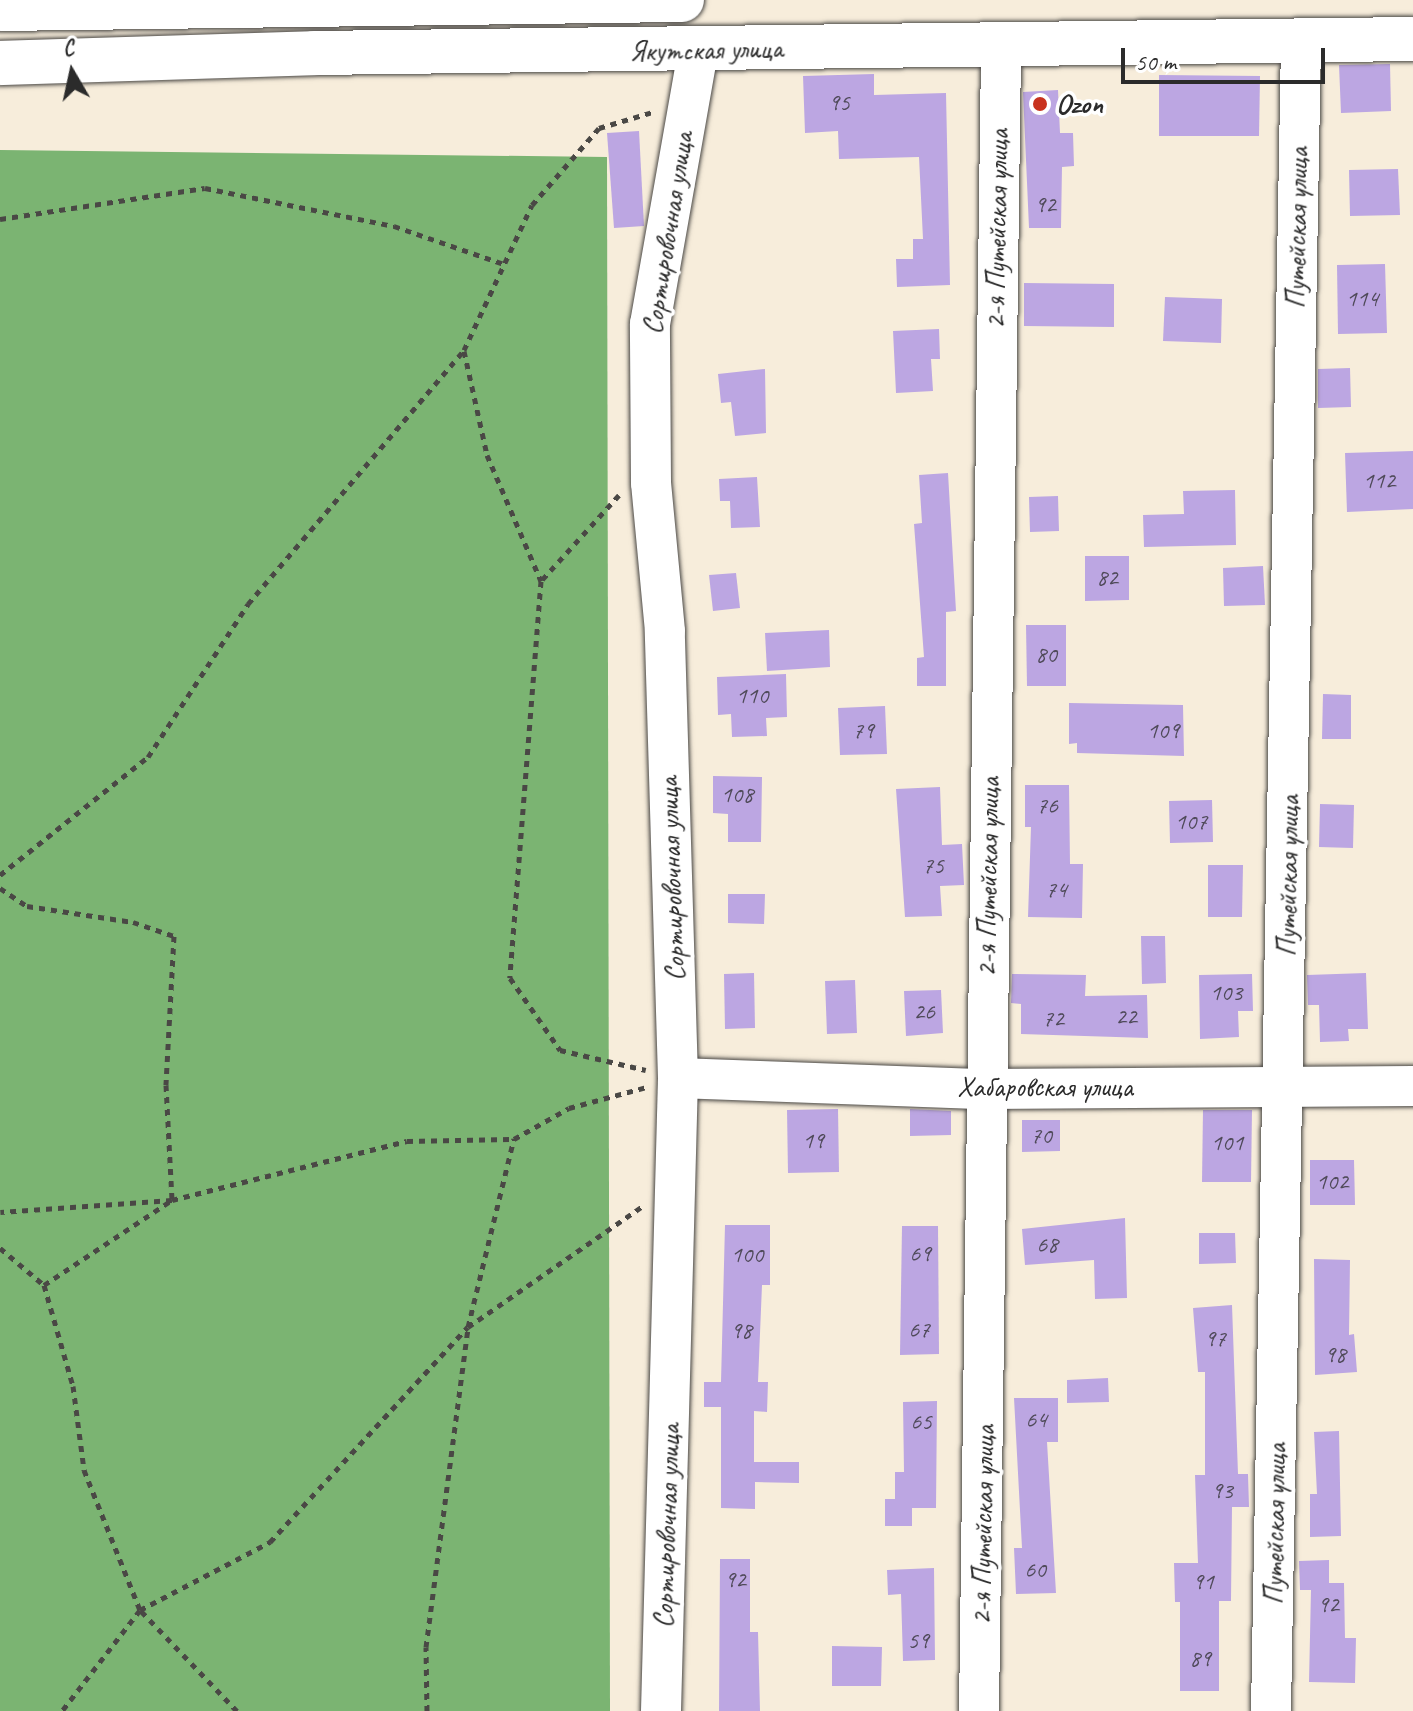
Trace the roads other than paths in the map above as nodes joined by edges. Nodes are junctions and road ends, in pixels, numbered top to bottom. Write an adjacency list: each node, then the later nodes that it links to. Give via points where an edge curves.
1 (682, 0): 2 (main road, Якутская улица)
2 (489, 1): 3 (main road, Якутская улица)
3 (0, 9)
4 (1413, 39): 5 (main road, Якутская улица)
5 (1301, 41): 6 (main road, Якутская улица); 10 (street, Путейская улица)
6 (1001, 43): 8 (main road, Якутская улица); 12 (street, 2-я Путейская улица)
7 (0, 63): 8 (main road, Якутская улица, via 314,53)
8 (696, 65): 9 (street, Сортировочная улица, via 650,324 651,483 665,631)
9 (678, 1078): 12 (street, Хабаровская улица); 13 (street, Сортировочная улица)
10 (1285, 1085): 11 (street, Хабаровская улица); 12 (street, Хабаровская улица); 15 (street, Путейская улица)
11 (1413, 1086)
12 (985, 1089): 14 (street, 2-я Путейская улица)
13 (661, 1711)
14 (979, 1711)
15 (1271, 1711)

